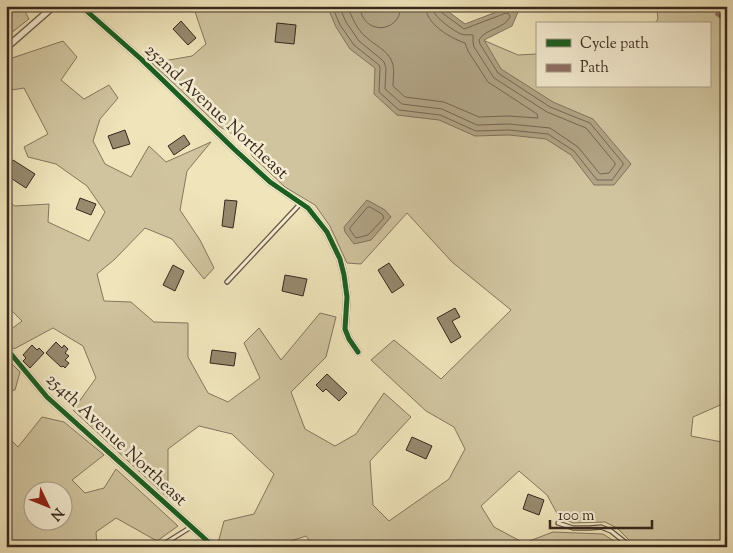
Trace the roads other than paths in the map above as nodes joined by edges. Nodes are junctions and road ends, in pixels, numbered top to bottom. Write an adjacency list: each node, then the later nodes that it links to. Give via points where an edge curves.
1 (54, 6): 3 (street)
2 (81, 6): 4 (street, 252nd Avenue Northeast, via 270,182)
3 (6, 48)
4 (301, 203): 5 (lane); 7 (street, 252nd Avenue Northeast, via 327,232 340,259 347,298 345,329)
5 (227, 282)
6 (6, 348): 9 (street, 254th Avenue Northeast, via 47,397)
7 (358, 352)
8 (558, 524): 12 (lane, via 573,528 601,527)
9 (191, 526): 10 (lane); 11 (street, 254th Avenue Northeast)
10 (159, 547)
11 (214, 547)
12 (632, 547)

